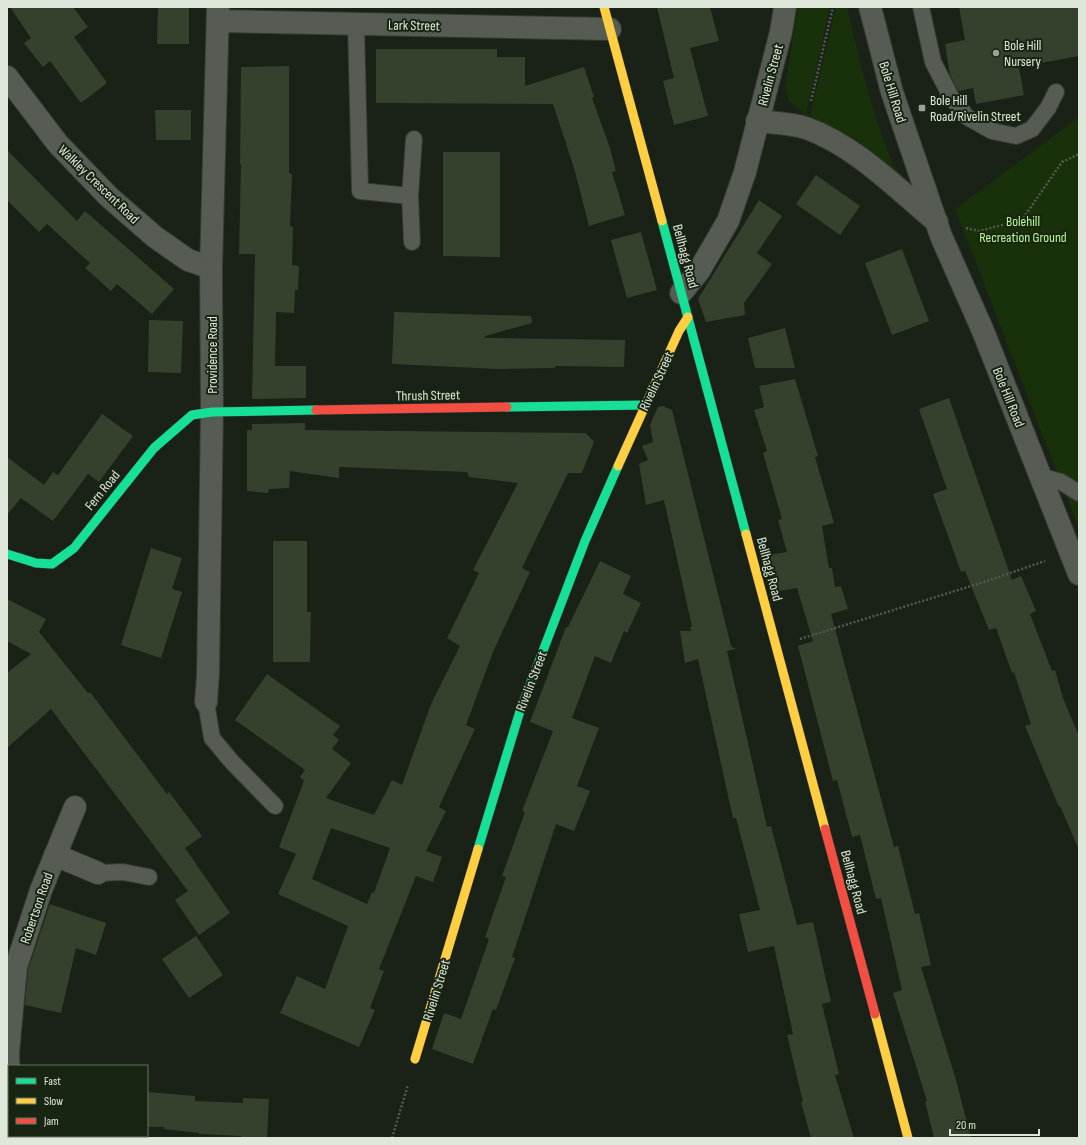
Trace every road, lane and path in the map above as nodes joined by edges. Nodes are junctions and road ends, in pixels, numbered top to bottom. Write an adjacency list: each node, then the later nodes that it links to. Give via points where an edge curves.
1 (604, 7): 8 (street, Bellhagg Road)
2 (785, 7): 11 (street, Rivelin Street, via 781,32)
3 (833, 7): 12 (path)
4 (870, 7): 16 (street, Bole Hill Road, via 892,92)
5 (921, 7): 10 (lane, via 933,62 951,97 967,117 992,131 1016,136 1032,129)
6 (218, 14): 7 (street, Lark Street); 18 (street, Providence Road)
7 (356, 24): 8 (street, Lark Street); 15 (lane, via 360,191)
8 (610, 29): 19 (street, Bellhagg Road)
9 (7, 77): 18 (street, Walkley Crescent Road, via 58,144 109,197 155,237 188,260)
10 (1056, 92)
11 (757, 121): 12 (street, Bole Hill Road); 19 (street, Rivelin Street, via 745,172 728,221 699,271)
12 (805, 127): 16 (street, Bole Hill Road, via 854,154)
13 (414, 140): 15 (lane)
14 (1079, 154): 16 (path, via 1062,162 1022,220 979,231)
15 (410, 196): 17 (lane)
16 (937, 222): 23 (street, Bole Hill Road)
17 (412, 242)
18 (212, 268): 22 (street, Providence Road)
19 (682, 293): 20 (street, Bellhagg Road)
20 (688, 317): 21 (street, Rivelin Street); 28 (street, Bellhagg Road)
21 (645, 405): 22 (street, Thrush Street); 35 (street, Rivelin Street, via 585,541 520,711)
22 (212, 412): 26 (street, Fern Road, via 192,415 154,448 74,548 52,564 36,563); 29 (street, Providence Road)
23 (1040, 476): 24 (lane, via 1061,482); 25 (street, Bole Hill Road)
24 (1079, 492)
25 (1070, 552): 27 (street, Bole Hill Road); 28 (path, via 984,582)
26 (7, 554)
27 (1079, 574)
28 (777, 646): 38 (street, Bellhagg Road)
29 (206, 702): 30 (lane, via 212,738)
30 (275, 806)
31 (75, 807): 32 (street, Robertson Road)
32 (55, 855): 33 (street, Robertson Road); 36 (street, Robertson Road, via 16,967)
33 (98, 873): 34 (lane, via 123,872)
34 (150, 877)
35 (415, 1059): 37 (path)
36 (8, 1065)
37 (392, 1138)
38 (908, 1138)

